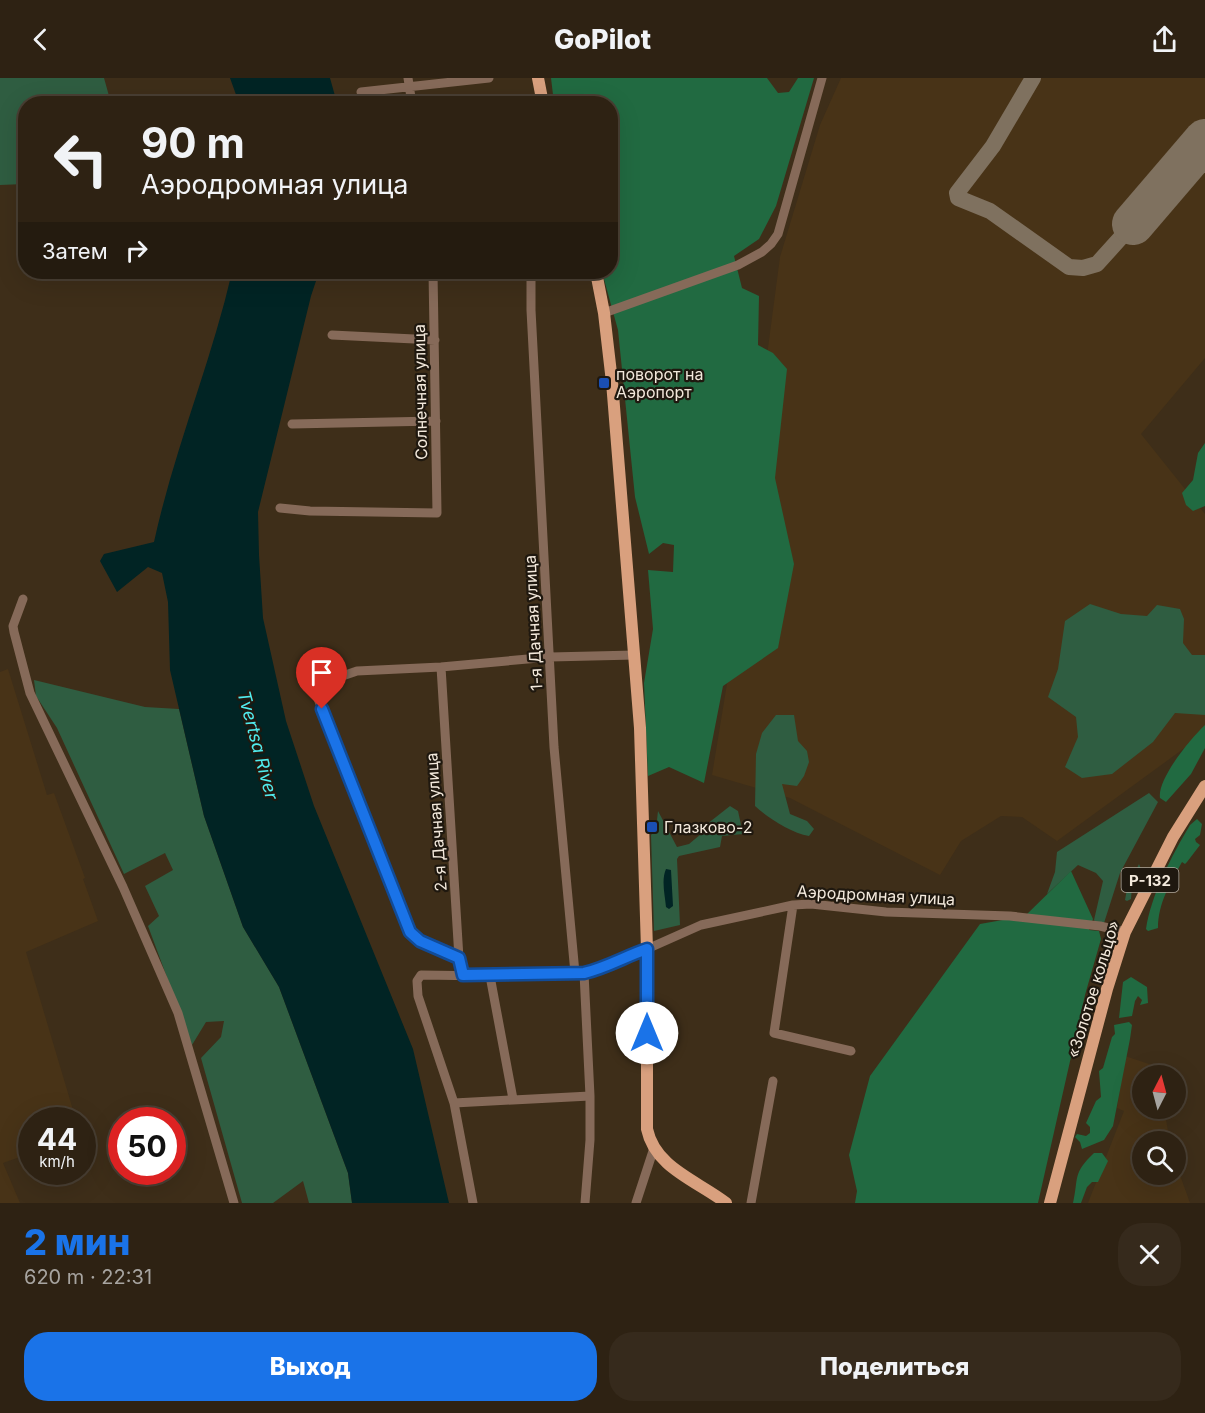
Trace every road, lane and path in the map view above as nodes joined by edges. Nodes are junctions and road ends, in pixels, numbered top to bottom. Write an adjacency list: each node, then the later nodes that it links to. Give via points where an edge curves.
1 (489, 78): 4 (street)
2 (538, 78): 6 (main road)
3 (822, 78): 10 (street, via 780,229 771,244 738,265)
4 (409, 82): 5 (street)
5 (361, 92)
6 (541, 96)
7 (433, 279): 12 (street, Солнечная улица)
8 (531, 279): 18 (street, 1-я Дачная улица)
9 (597, 279): 10 (main road)
10 (604, 313): 17 (main road)
11 (332, 335): 12 (street)
12 (435, 340): 13 (street, Солнечная улица)
13 (436, 421): 14 (street); 15 (street, Солнечная улица, via 437,513)
14 (292, 424)
15 (280, 508)
16 (23, 599): 34 (street, via 13,626 30,693 178,1013)
17 (635, 655): 18 (street); 23 (main road)
18 (550, 657): 19 (street); 25 (street, 1-я Дачная улица, via 554,747)
19 (441, 667): 24 (street, 2-я Дачная улица); 24 (street, via 357,671 313,686 410,932 420,941)
20 (1205, 786): 22 (main road, «Золотое кольцо» / Р-132, via 1158,865)
21 (794, 905): 22 (street, Аэродромная улица, via 1010,916 1100,926); 23 (street, Аэродромная улица, via 701,925); 28 (street, via 774,1033)
22 (1125, 933): 40 (main road, «Золотое кольцо» / Р-132)
23 (647, 949): 25 (street, Аэродромная улица, via 600,969); 33 (main road, via 646,1123)
24 (459, 958): 26 (street, 2-я Дачная улица)
25 (579, 973): 27 (street, Аэродромная улица); 30 (street, 1-я Дачная улица)
26 (463, 975): 27 (street, Аэродромная улица); 32 (street, Аэродромная улица, via 421,975 417,981 418,996)
27 (490, 976): 31 (street)
28 (851, 1051)
29 (773, 1081): 39 (street)
30 (590, 1096): 31 (street); 36 (street, 1-я Дачная улица)
31 (513, 1099): 32 (street)
32 (454, 1103): 35 (street)
33 (654, 1148): 37 (street); 38 (main road, via 668,1164)
34 (234, 1203)
35 (473, 1203)
36 (585, 1203)
37 (636, 1203)
38 (726, 1203)
39 (752, 1203)
40 (1050, 1203)

